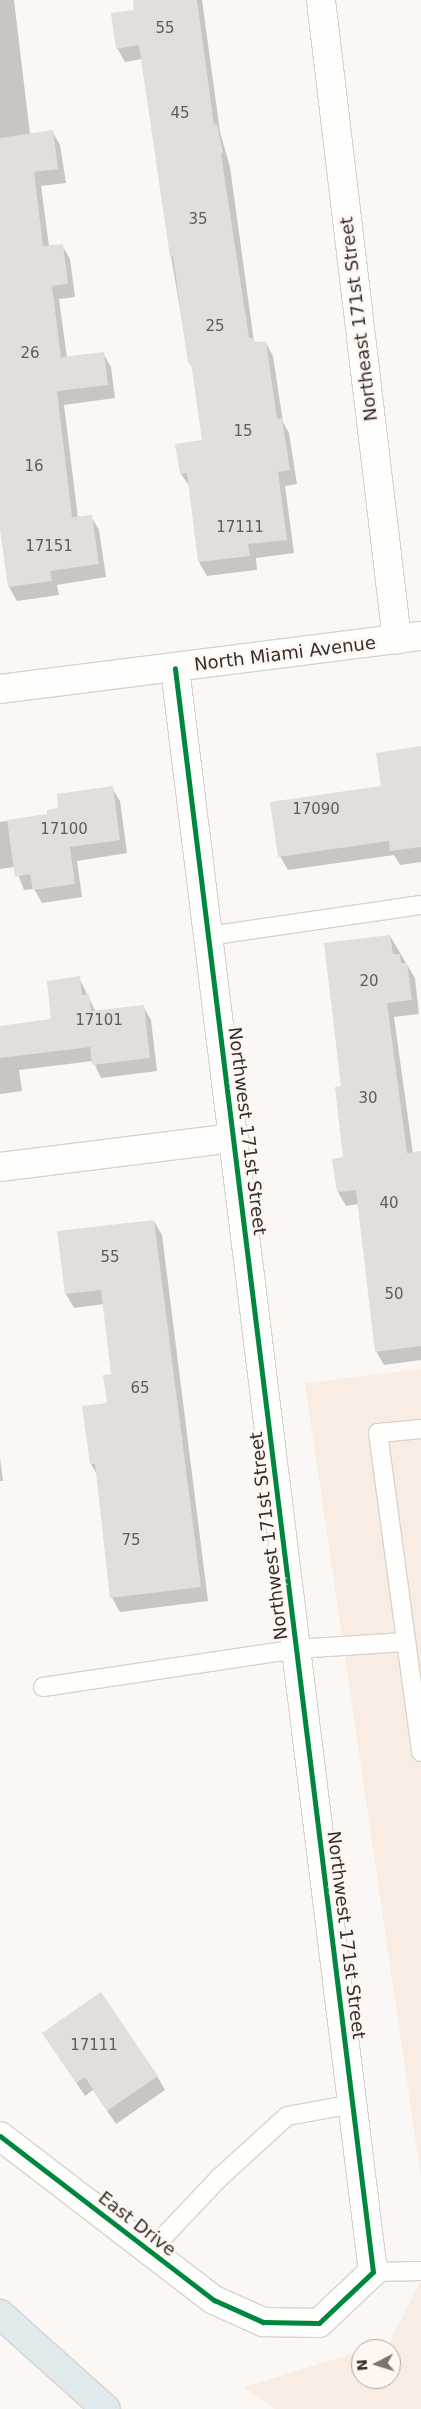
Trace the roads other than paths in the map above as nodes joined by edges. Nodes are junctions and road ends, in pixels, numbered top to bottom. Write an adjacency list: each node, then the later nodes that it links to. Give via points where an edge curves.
1 (321, 0): 2 (street, Northeast 171st Street)
2 (409, 637): 3 (street, North Miami Avenue)
3 (175, 668): 4 (street, North Miami Avenue); 6 (street, Northwest 171st Street)
4 (0, 689)
5 (421, 905): 6 (lane)
6 (208, 936): 7 (street, Northwest 171st Street)
7 (234, 1138): 8 (street); 11 (street, Northwest 171st Street)
8 (0, 1167)
9 (421, 1428): 10 (lane, via 378,1433)
10 (405, 1642): 11 (lane); 13 (lane)
11 (296, 1648): 12 (lane); 14 (street, Northwest 171st Street)
12 (43, 1687)
13 (421, 1752)
14 (353, 2104): 16 (lane, via 287,2116 218,2179); 18 (street, Northwest 171st Street)
15 (0, 2136): 16 (street, East Drive)
16 (150, 2251): 18 (street, East Drive, via 214,2300 263,2322 319,2323)
17 (421, 2271): 18 (lane)
18 (373, 2272)
19 (0, 2314): 20 (highway)
20 (106, 2409)

